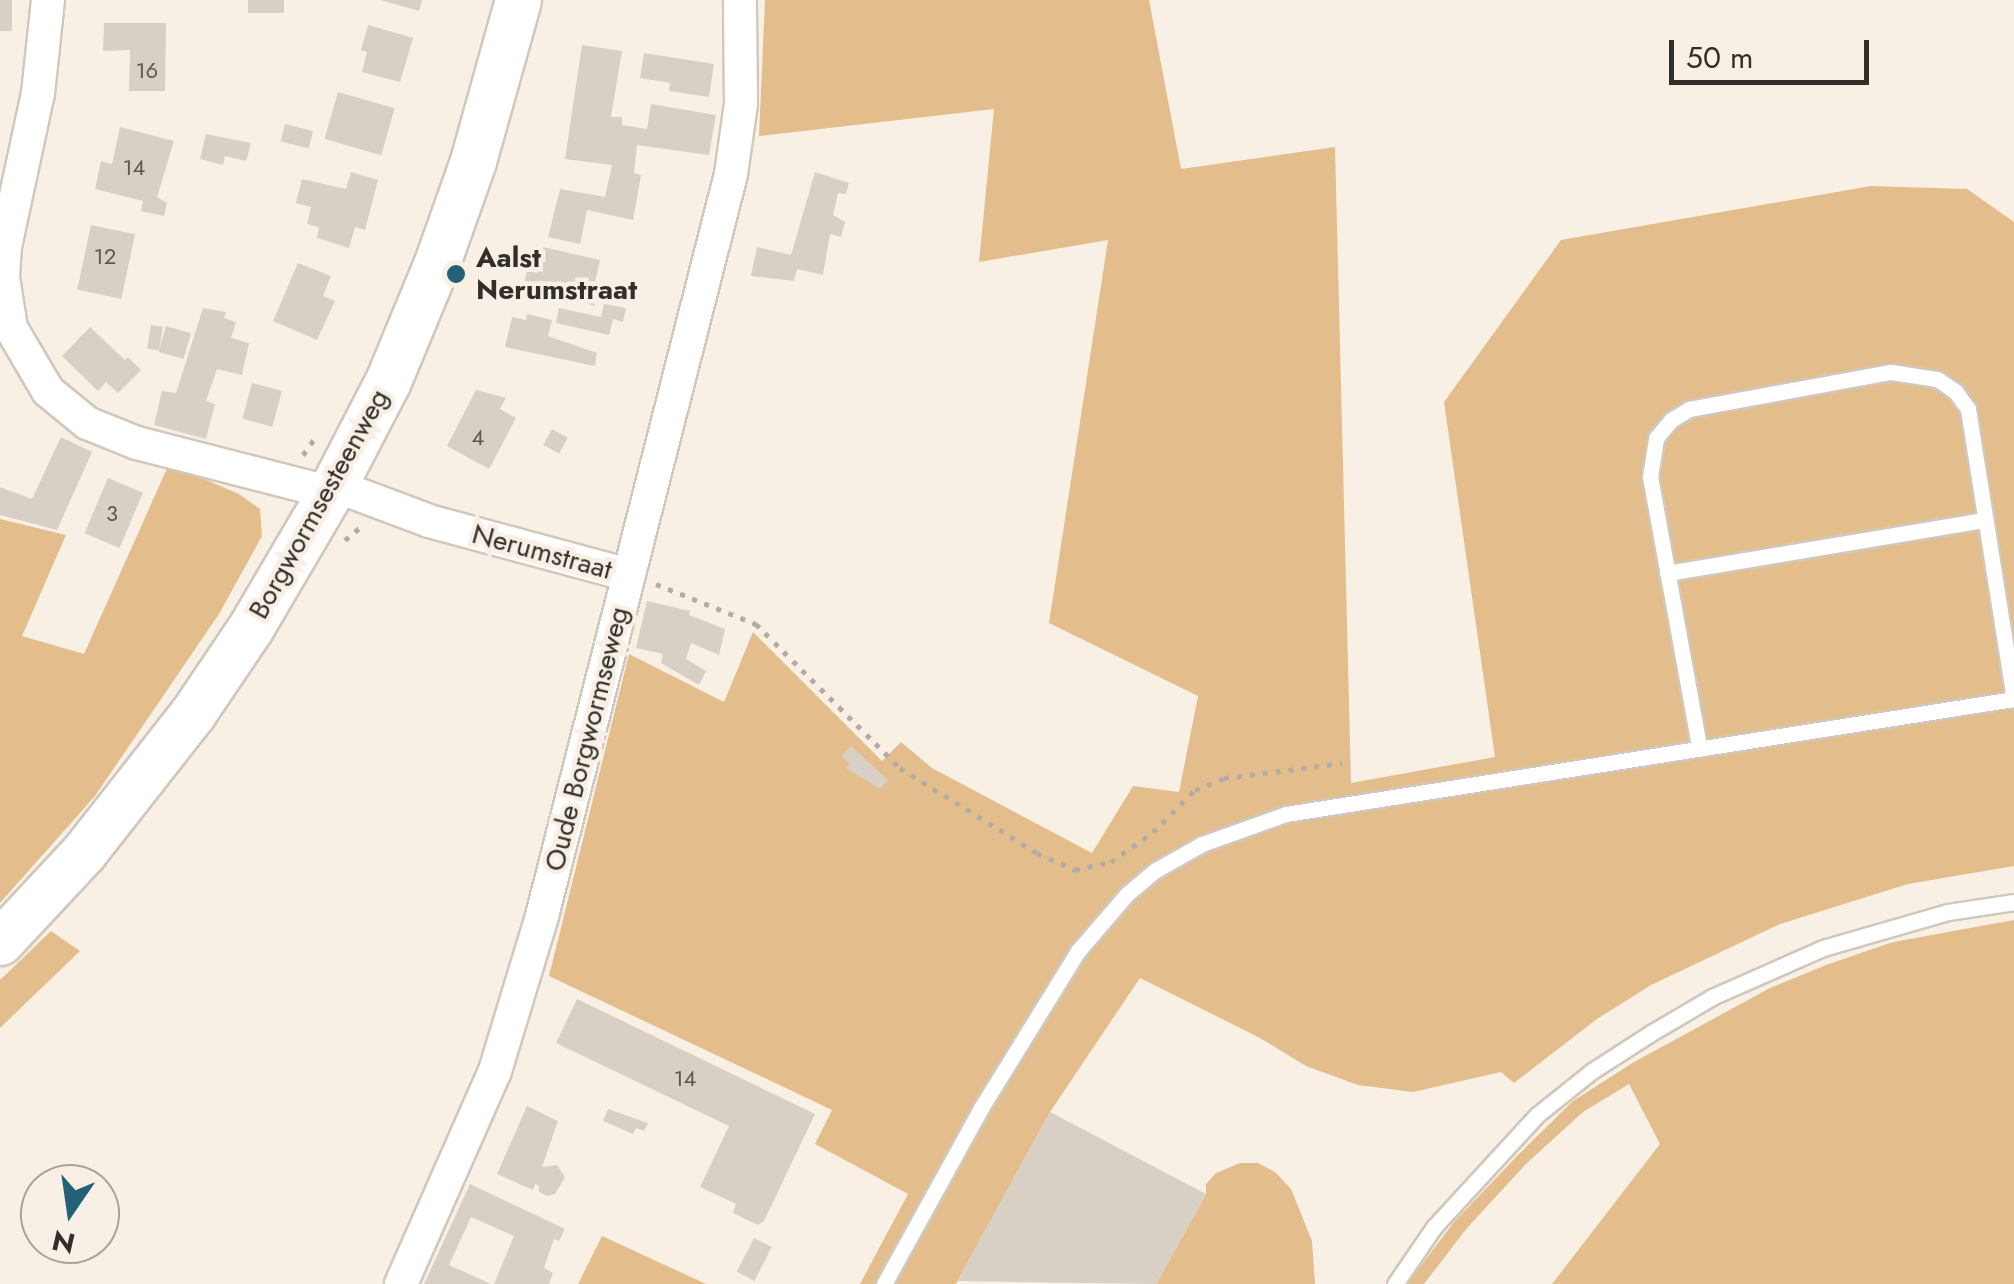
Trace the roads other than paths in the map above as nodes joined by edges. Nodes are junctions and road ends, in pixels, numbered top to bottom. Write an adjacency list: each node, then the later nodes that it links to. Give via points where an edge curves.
1 (48, 0): 4 (street, Nerumstraat, via 36,111 3,277 11,328 27,360 48,391 88,423 208,462)
2 (518, 0): 4 (main road, Borgwormsesteenweg, via 438,260 388,381)
3 (740, 0): 7 (street, Oude Borgwormseweg, via 741,104 731,174)
4 (332, 489): 7 (street, Nerumstraat); 11 (main road, Borgwormsesteenweg, via 193,713 84,852)
5 (1985, 520): 6 (lane); 6 (lane, via 1963,400 1937,378 1892,372 1689,409 1670,420 1650,460); 8 (lane)
6 (1667, 574): 9 (lane)
7 (629, 575): 12 (street, Oude Borgwormseweg, via 496,1071)
8 (2014, 698): 9 (lane)
9 (1699, 746): 13 (lane, via 1286,814 1202,844 1156,870 1102,920 1056,983)
10 (2014, 902): 14 (lane, via 1948,912 1823,948 1712,997 1651,1033 1537,1115 1434,1227)
11 (0, 942)
12 (401, 1284)
13 (884, 1284)
14 (1395, 1284)

